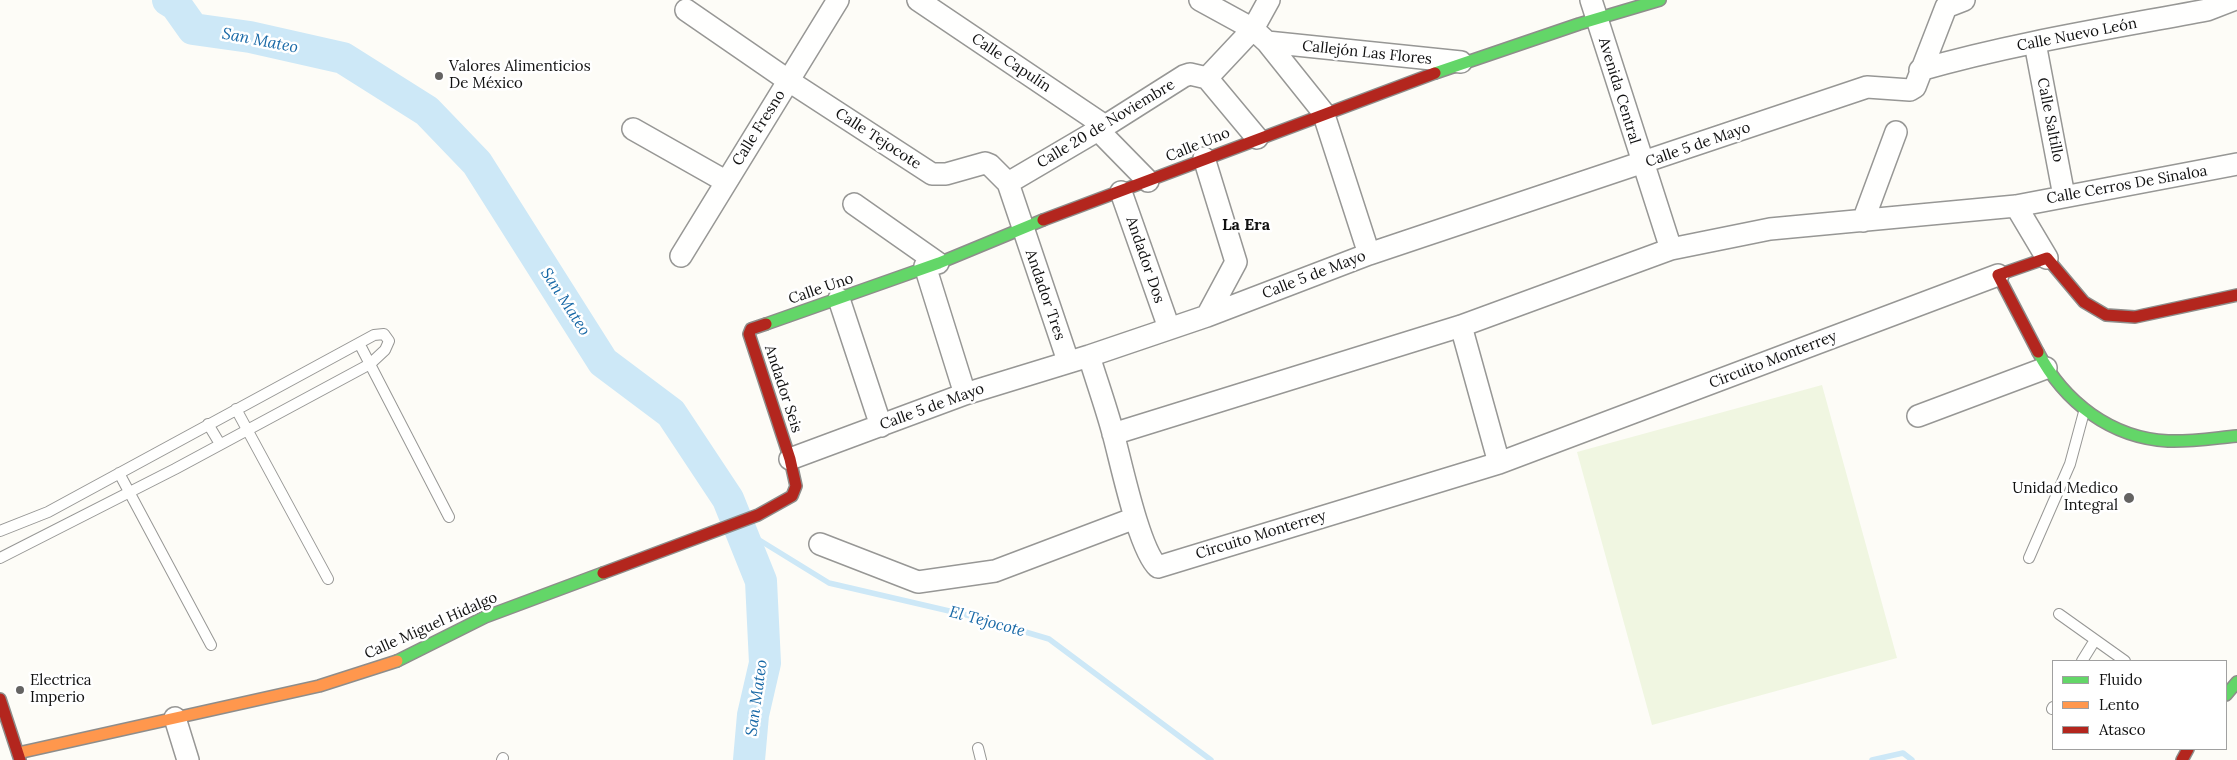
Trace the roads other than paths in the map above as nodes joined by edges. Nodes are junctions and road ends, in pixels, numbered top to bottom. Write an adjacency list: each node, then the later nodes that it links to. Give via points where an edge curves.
1 (838, 0): 15 (street, Calle Fresno)
2 (918, 0): 17 (street, Calle Capulín)
3 (1200, 0): 10 (street)
4 (1269, 0): 10 (street)
5 (1660, 0): 8 (street, Calle Uno)
6 (2233, 0): 11 (street, Calle Nuevo León, via 2207,10)
7 (1955, 3): 14 (street)
8 (1593, 9): 12 (street, Calle Uno); 22 (street, Avenida Central)
9 (686, 10): 15 (street)
10 (1260, 36): 12 (street, Callejón Las Flores); 13 (street); 16 (street)
11 (2035, 43): 14 (street, Calle Nuevo León, via 1959,59); 28 (street, Calle Saltillo)
12 (1466, 63): 16 (street, Calle Uno)
13 (1207, 78): 17 (street, Calle 20 de Noviembre, via 1190,74 1184,76); 20 (street)
14 (1918, 78): 22 (street, Calle 5 de Mayo, via 1910,90 1867,88)
15 (788, 81): 25 (street, Calle Fresno); 26 (street, Calle Tejocote, via 932,174 946,174 985,164)
16 (1324, 112): 20 (street, Calle Uno); 34 (street)
17 (1102, 128): 24 (street, Calle Capulín); 26 (street, Calle 20 de Noviembre)
18 (633, 129): 25 (street)
19 (1896, 132): 31 (street)
20 (1256, 138): 21 (street, Calle Uno)
21 (1204, 158): 24 (street, Calle Uno); 41 (street, via 1236,262)
22 (1642, 164): 33 (street, Avenida Central); 34 (street, Calle 5 de Mayo)
23 (2237, 164): 28 (street, Calle Cerros De Sinaloa)
24 (1148, 181): 27 (street, Calle Uno)
25 (725, 182): 35 (street, Calle Fresno)
26 (1008, 183): 32 (street, Calle Tejocote)
27 (1121, 192): 32 (street, Calle Uno); 43 (street, Andador Dos)
28 (2064, 196): 30 (street, Calle Cerros De Sinaloa)
29 (854, 204): 37 (street)
30 (2016, 206): 31 (street); 36 (street)
31 (1863, 222): 33 (street, via 1770,229)
32 (1022, 228): 37 (street, Calle Uno); 47 (street, Andador Tres)
33 (1671, 249): 42 (street)
34 (1369, 254): 41 (street, Calle 5 de Mayo)
35 (681, 256)
36 (2047, 258): 38 (street, Circuito Monterrey); 39 (street, via 2084,302 2106,315 2135,317)
37 (932, 265): 40 (street, Calle Uno); 50 (street)
38 (1998, 276): 49 (street); 61 (street, Circuito Monterrey)
39 (2237, 296)
40 (838, 299): 44 (street, Calle Uno); 55 (street)
41 (1207, 316): 43 (street, Calle 5 de Mayo)
42 (1461, 326): 57 (street); 61 (street)
43 (1169, 328): 46 (street, Calle 5 de Mayo)
44 (751, 329): 60 (street, Andador Seis, via 749,334)
45 (359, 343): 48 (lane); 48 (lane, via 384,334 389,342); 51 (lane)
46 (1089, 356): 47 (street, Calle 5 de Mayo); 57 (street, Circuito Monterrey)
47 (1068, 361): 50 (street, Calle 5 de Mayo)
48 (370, 364): 56 (lane); 65 (lane)
49 (2046, 368): 52 (street); 53 (street)
50 (965, 394): 55 (street, Calle 5 de Mayo)
51 (236, 409): 54 (lane); 56 (lane)
52 (2084, 411): 58 (street, via 2140,437 2169,441); 71 (lane, via 2070,464)
53 (1918, 416)
54 (208, 424): 59 (lane); 62 (lane)
55 (881, 426): 60 (street, Calle 5 de Mayo)
56 (247, 430): 59 (lane); 72 (lane)
57 (1113, 434): 66 (street, Circuito Monterrey)
58 (2237, 436)
59 (220, 444): 63 (lane)
60 (790, 459): 81 (street, Calle Miguel Hidalgo, via 796,486 792,496 758,515 485,617 388,665 319,686)
61 (1500, 463): 66 (street, Circuito Monterrey, via 1158,566 1152,561)
62 (119, 473): 63 (lane); 64 (lane)
63 (130, 491): 67 (lane); 75 (lane)
64 (48, 512): 67 (lane); 68 (lane)
65 (449, 517)
66 (1136, 518): 69 (street, via 995,571 918,582)
67 (57, 529): 70 (lane)
68 (0, 532)
69 (820, 544)
70 (0, 558)
71 (2029, 558)
72 (328, 579)
73 (2059, 614): 74 (lane)
74 (2096, 640): 76 (lane); 77 (lane)
75 (211, 645)
76 (2083, 660)
77 (2124, 660)
78 (2237, 682): 79 (street)
79 (2227, 694)
80 (0, 699): 83 (street)
81 (175, 718): 83 (street, Calle Miguel Hidalgo); 84 (street)
82 (978, 748): 85 (lane)
83 (19, 757)
84 (188, 760)
85 (982, 760)

